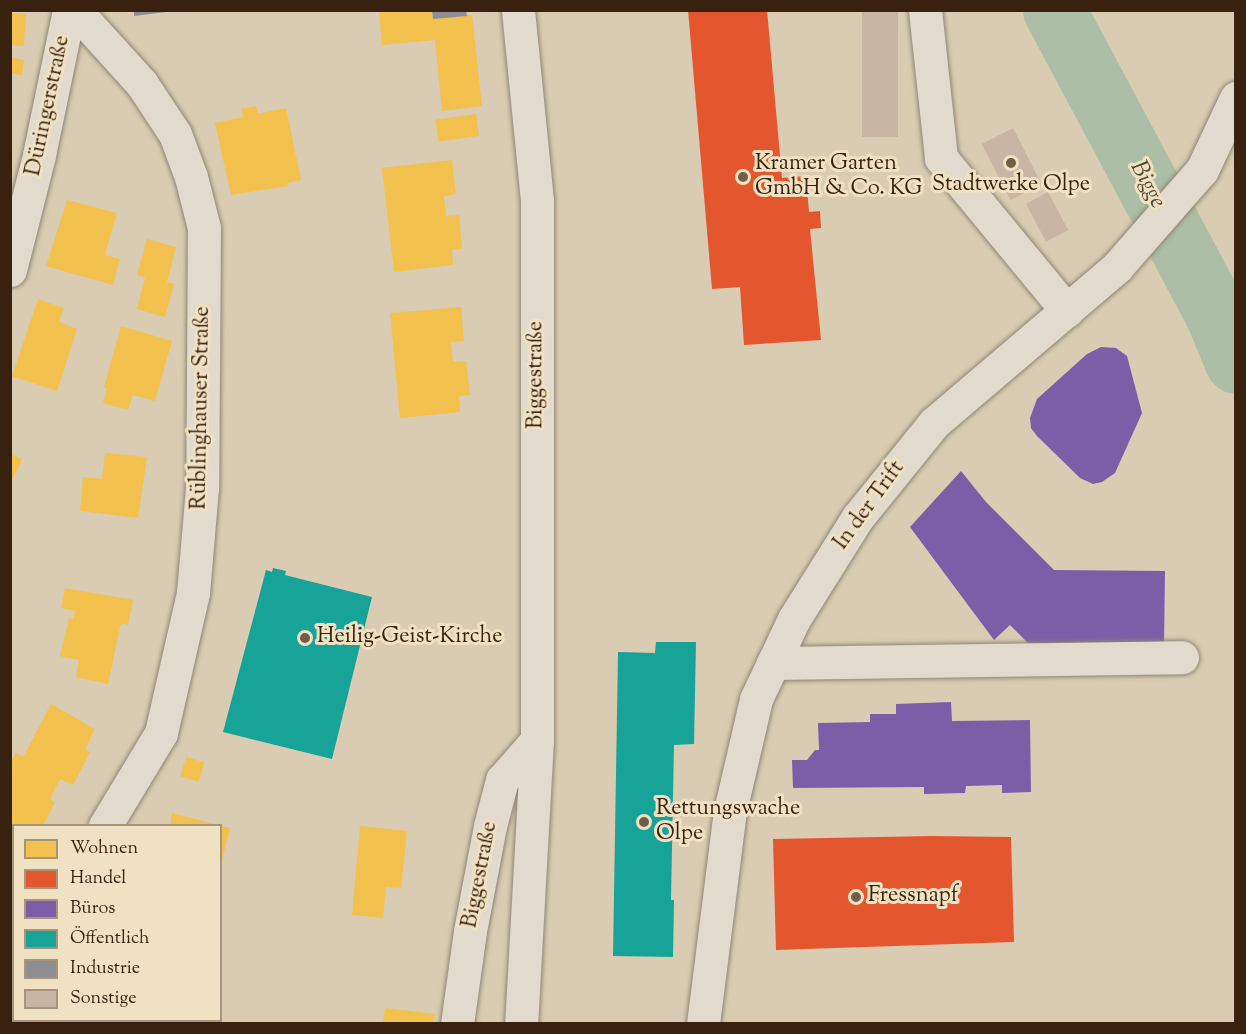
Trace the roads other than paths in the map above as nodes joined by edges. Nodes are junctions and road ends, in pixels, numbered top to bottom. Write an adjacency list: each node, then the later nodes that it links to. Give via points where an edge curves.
1 (69, 10): 6 (street, Düringerstraße)
2 (75, 10): 11 (street, Rüblinghauser Straße, via 142,84 175,134 204,228 202,488 193,593 161,733)
3 (518, 10): 10 (street, Biggestraße, via 537,201)
4 (926, 10): 7 (street, via 941,158)
5 (1236, 98): 7 (street, In der Trift, via 1202,170 1118,267)
6 (10, 270)
7 (1067, 310): 9 (street, In der Trift, via 934,423 858,517 794,619)
8 (1182, 657): 9 (street)
9 (773, 663): 14 (street, In der Trift, via 756,699 730,811)
10 (537, 740): 12 (street, Biggestraße, via 502,780 470,931); 13 (street, Biggestraße)
11 (106, 824)
12 (457, 1023)
13 (521, 1023)
14 (703, 1023)

